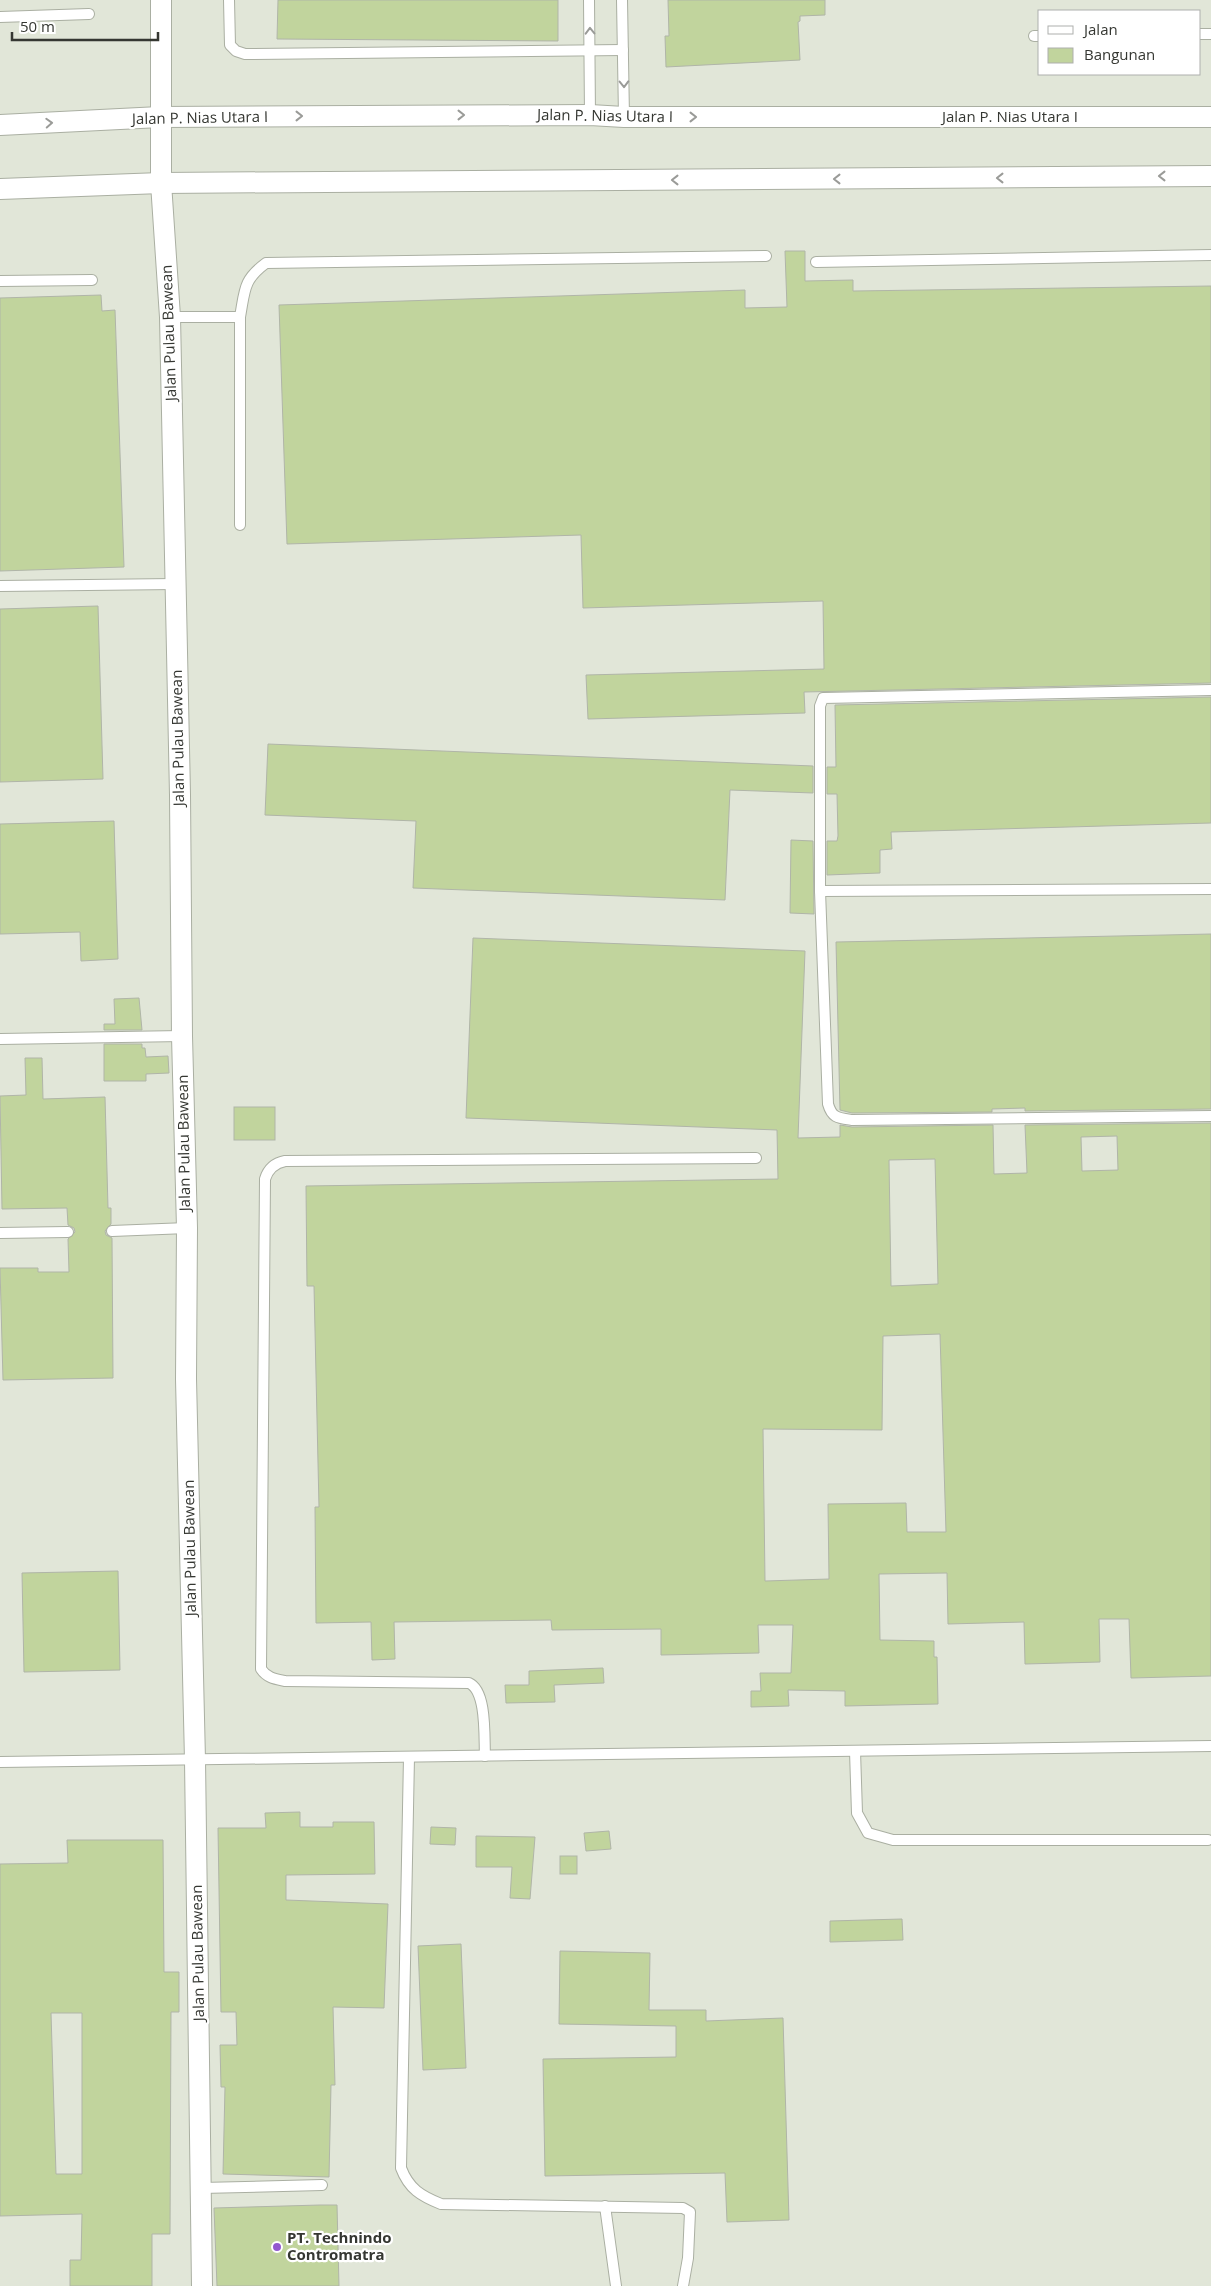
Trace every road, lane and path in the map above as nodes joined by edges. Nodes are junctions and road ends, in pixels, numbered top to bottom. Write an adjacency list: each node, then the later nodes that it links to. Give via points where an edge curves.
1 (161, 0): 10 (street, Jalan Pulau Bawean)
2 (229, 0): 8 (lane, via 230,45 245,54)
3 (590, 0): 8 (lane, one-way to 3)
4 (622, 0): 7 (lane)
5 (89, 14): 6 (lane)
6 (0, 17)
7 (623, 50): 8 (lane); 11 (lane, one-way to 11)
8 (590, 51): 9 (lane)
9 (590, 115): 10 (street, Jalan P. Nias Utara I, one-way to 9); 11 (street, Jalan P. Nias Utara I)
10 (160, 117): 13 (street, Jalan P. Nias Utara I, one-way to 10); 15 (street, Jalan Pulau Bawean)
11 (624, 117): 12 (street, Jalan P. Nias Utara I, one-way to 12)
12 (1211, 117)
13 (0, 125)
14 (1211, 176): 15 (street, one-way to 15)
15 (161, 183): 16 (street); 22 (street, Jalan Pulau Bawean)
16 (0, 189)
17 (1211, 255): 19 (lane)
18 (766, 256): 23 (lane, via 266,263 251,274)
19 (816, 262)
20 (92, 280): 21 (lane)
21 (0, 281)
22 (170, 317): 23 (lane); 25 (street, Jalan Pulau Bawean)
23 (240, 317): 24 (lane)
24 (240, 525)
25 (175, 584): 26 (lane); 30 (street, Jalan Pulau Bawean)
26 (0, 586)
27 (1211, 690): 29 (lane, via 823,698 820,706)
28 (1211, 889): 29 (lane)
29 (820, 891): 32 (lane, via 828,1104 837,1118)
30 (182, 1036): 31 (lane); 34 (street, Jalan Pulau Bawean)
31 (0, 1039)
32 (1211, 1116)
33 (756, 1158): 40 (lane, via 285,1161 278,1162 267,1172 262,1668 271,1678 285,1681 474,1685 481,1696)
34 (187, 1228): 35 (lane); 42 (street, Jalan Pulau Bawean, via 186,1379)
35 (112, 1231)
36 (68, 1232): 37 (lane)
37 (0, 1233)
38 (1211, 1746): 39 (lane)
39 (854, 1751): 40 (lane); 44 (lane, via 857,1813 868,1833 893,1840)
40 (485, 1756): 41 (lane)
41 (408, 1757): 42 (lane); 47 (lane, via 401,2168 406,2180 418,2194 441,2204)
42 (195, 1760): 43 (lane); 46 (street, Jalan Pulau Bawean)
43 (0, 1762)
44 (1208, 1840)
45 (322, 2185): 46 (lane)
46 (201, 2188): 48 (street, Jalan Pulau Bawean)
47 (604, 2206): 49 (lane); 50 (lane, via 688,2210 688,2258)
48 (202, 2286)
49 (616, 2286)
50 (683, 2286)

